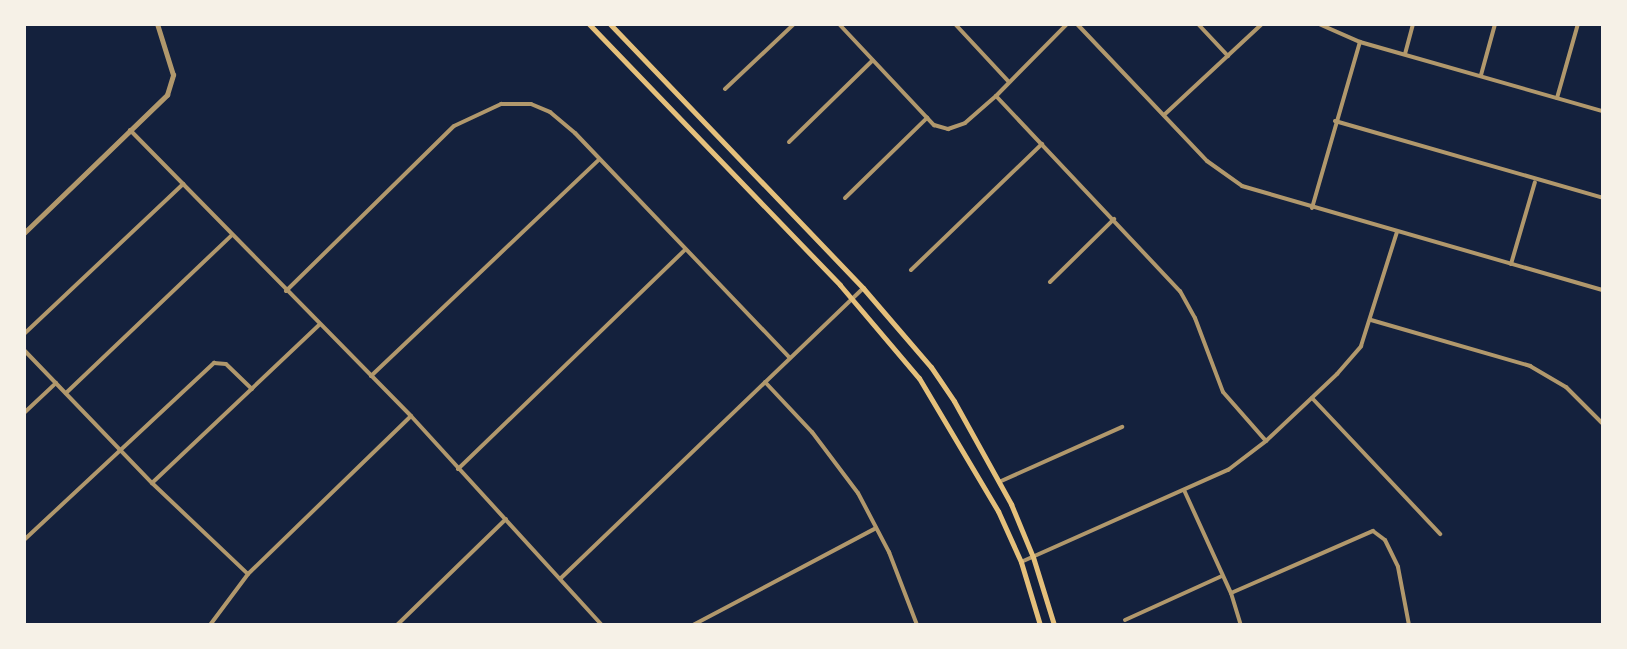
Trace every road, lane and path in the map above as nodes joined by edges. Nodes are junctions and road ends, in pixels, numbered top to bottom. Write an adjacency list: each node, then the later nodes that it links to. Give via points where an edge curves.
1 (157, 24): 28 (street, via 170,57 171,86 165,98)
2 (589, 24): 48 (main road)
3 (610, 24): 45 (main road)
4 (794, 24): 21 (street)
5 (839, 24): 18 (street)
6 (955, 24): 20 (street)
7 (1067, 24): 20 (street)
8 (1077, 24): 25 (street)
9 (1198, 24): 17 (street)
10 (1262, 24): 17 (street)
11 (1319, 24): 15 (street)
12 (1413, 24): 16 (street)
13 (1495, 24): 19 (street)
14 (1578, 24): 23 (street)
15 (1360, 42): 16 (street); 27 (street)
16 (1405, 54): 19 (street)
17 (1228, 56): 25 (street)
18 (873, 60): 26 (street); 29 (street)
19 (1481, 76): 23 (street)
20 (1009, 82): 22 (street)
21 (725, 89)
22 (996, 96): 26 (street, via 957,127 941,128); 30 (street)
23 (1557, 98): 24 (street)
24 (1603, 111)
25 (1164, 116): 36 (street, via 1207,161 1234,182)
26 (927, 118): 34 (street)
27 (1335, 121): 32 (street); 36 (street)
28 (130, 130): 33 (street); 39 (street)
29 (789, 142)
30 (1042, 144): 37 (street); 43 (street)
31 (600, 159): 41 (street); 47 (street, via 575,134 537,106 501,104 477,112 432,146); 54 (street)
32 (1535, 182): 35 (street); 42 (street)
33 (183, 184): 40 (street); 51 (street)
34 (845, 198)
35 (1603, 198)
36 (1312, 208): 38 (street)
37 (1114, 219): 44 (street); 64 (street, via 1184,295 1223,392)
38 (1397, 232): 42 (street); 49 (street)
39 (24, 233)
40 (231, 236): 47 (street); 58 (street)
41 (684, 251): 53 (street); 66 (street)
42 (1511, 264): 46 (street)
43 (911, 270)
44 (1050, 282)
45 (863, 288): 48 (street); 67 (main road, via 931,368)
46 (1603, 290)
47 (286, 291): 50 (street)
48 (852, 299): 53 (street); 75 (main road, via 942,411 993,500)
49 (1371, 320): 59 (street, via 1353,357); 62 (street, via 1530,366 1566,387)
50 (320, 324): 54 (street); 57 (street)
51 (24, 333)
52 (24, 350): 56 (street)
53 (790, 358): 55 (street)
54 (371, 376): 61 (street)
55 (765, 382): 71 (street, via 833,458); 78 (street)
56 (56, 383): 58 (street); 60 (street)
57 (252, 389): 65 (street, via 226,364 214,363); 68 (street)
58 (66, 393): 65 (street)
59 (1312, 398): 64 (street); 72 (street)
60 (24, 413)
61 (411, 416): 66 (street); 76 (street)
62 (1603, 424)
63 (1122, 427): 67 (street)
64 (1266, 441): 69 (street, via 1228,470)
65 (120, 449): 68 (street); 73 (street)
66 (459, 469): 70 (street)
67 (999, 482): 74 (main road)
68 (152, 483): 76 (street)
69 (1184, 490): 74 (street); 77 (street)
70 (506, 519): 78 (street); 82 (street)
71 (876, 528): 84 (street); 85 (street)
72 (1440, 534)
73 (24, 540)
74 (1033, 557): 75 (street); 87 (main road)
75 (1021, 562): 86 (main road)
76 (248, 574): 81 (street)
77 (1222, 576): 79 (street); 80 (street)
78 (561, 578): 83 (street)
79 (1231, 593): 88 (street); 89 (street, via 1373,531 1385,540 1398,567)
80 (1125, 620)
81 (210, 625)
82 (397, 625)
83 (602, 625)
84 (693, 625)
85 (917, 625)
86 (1040, 625)
87 (1054, 625)
88 (1240, 625)
89 (1409, 625)

